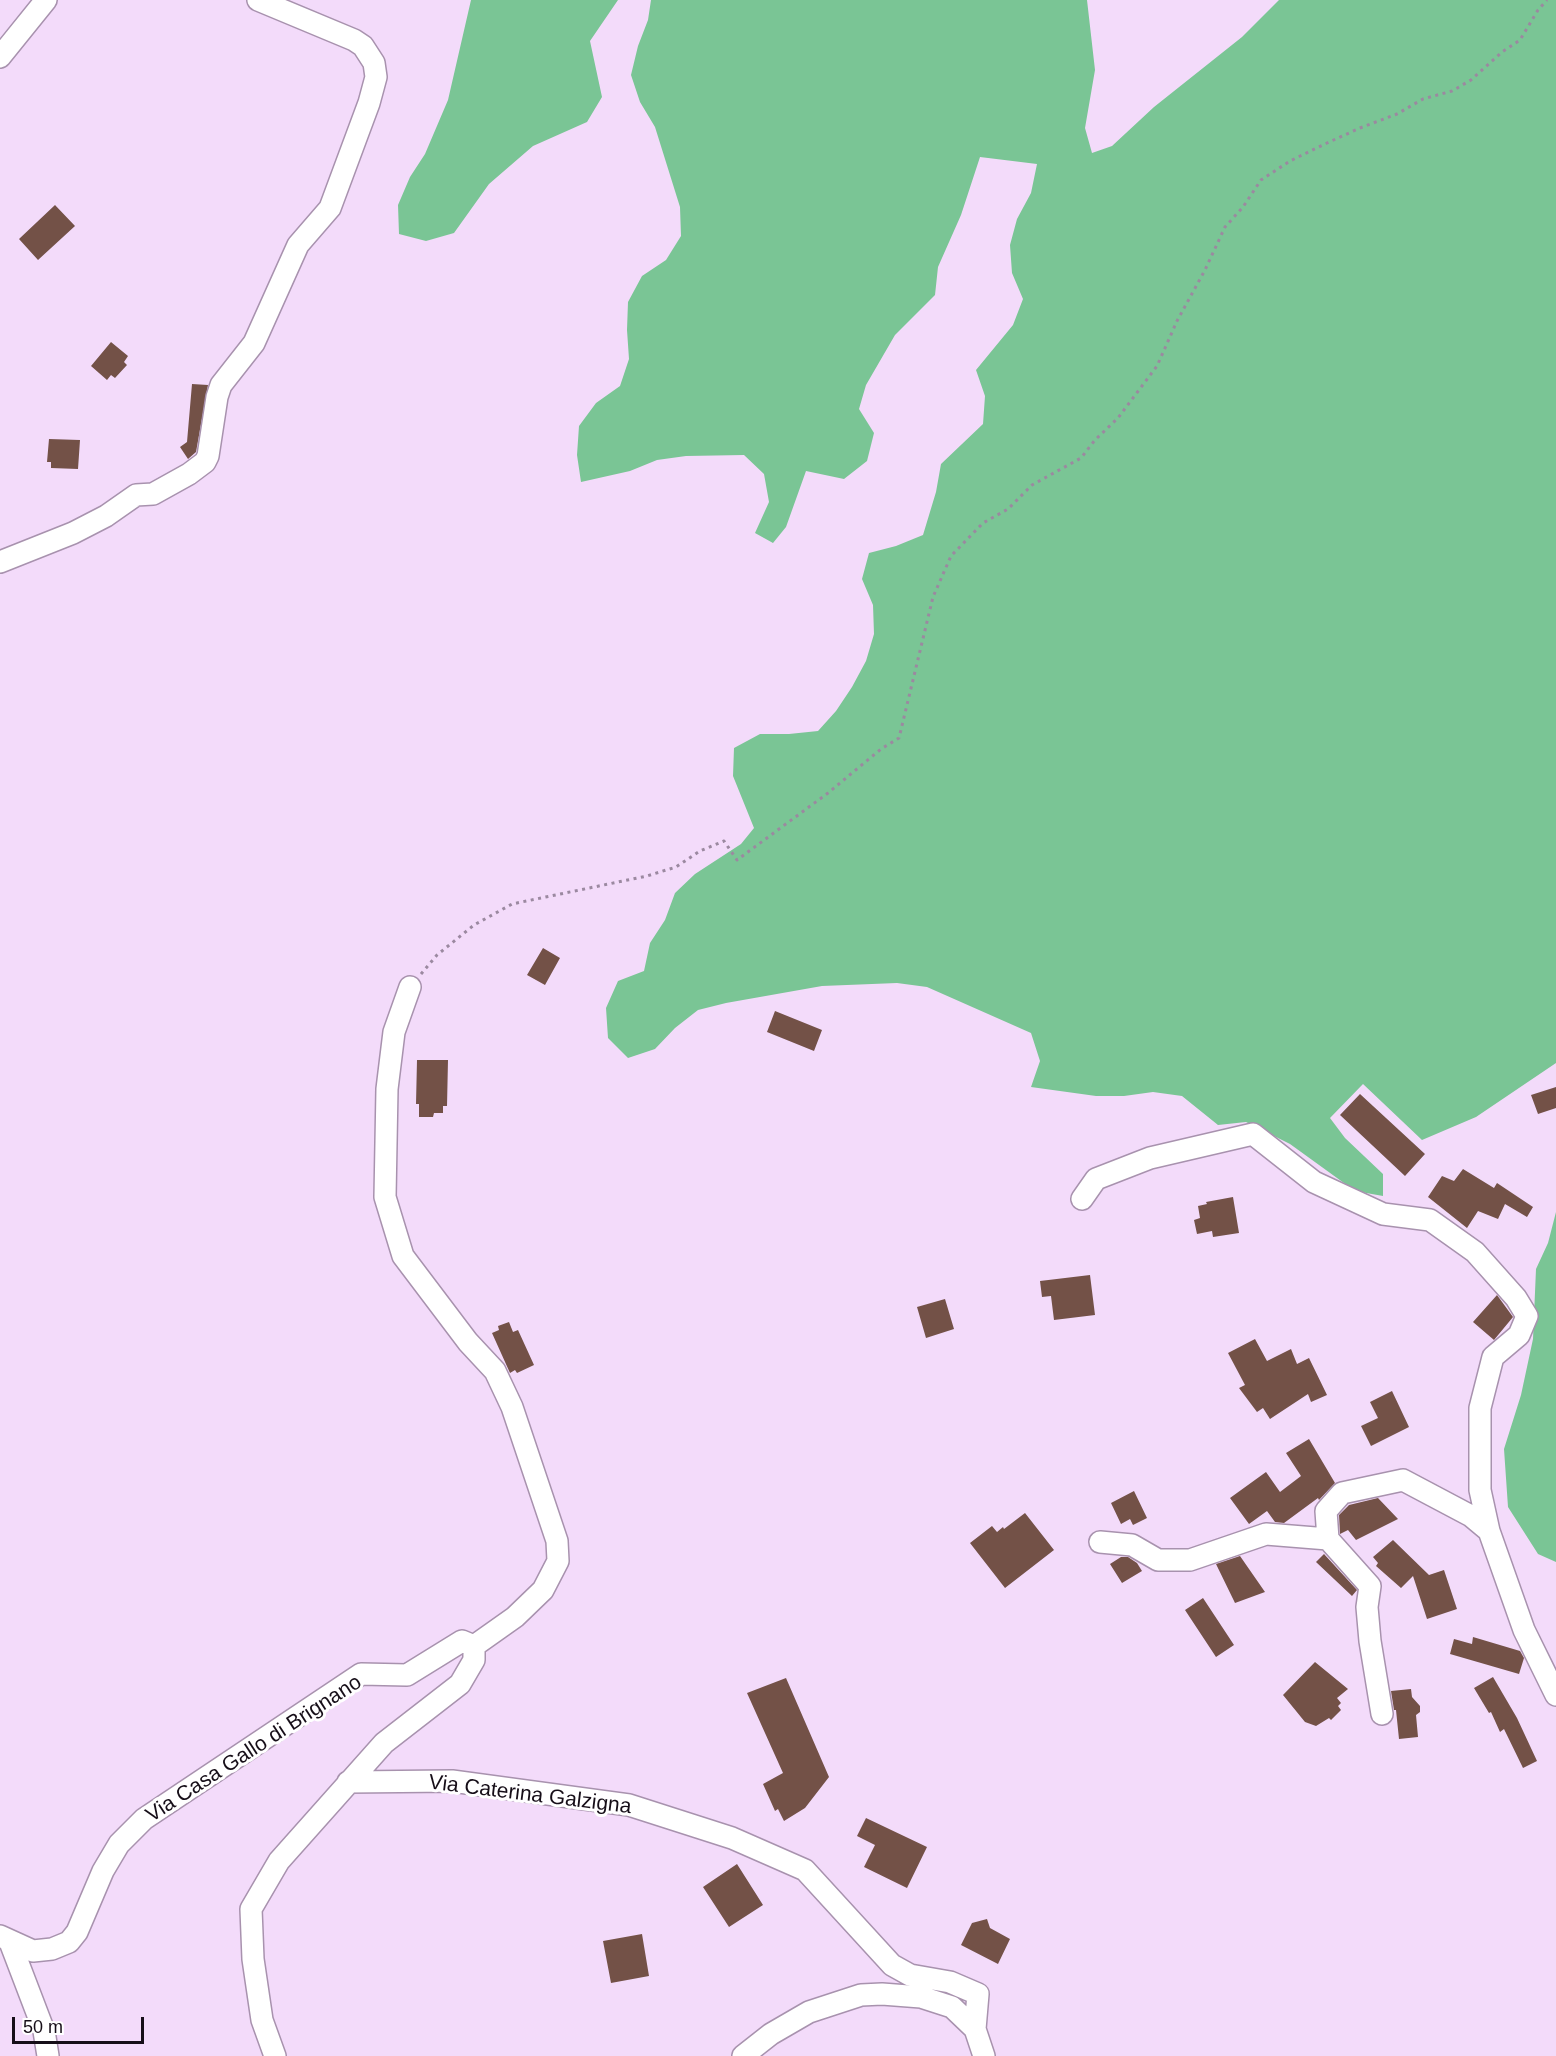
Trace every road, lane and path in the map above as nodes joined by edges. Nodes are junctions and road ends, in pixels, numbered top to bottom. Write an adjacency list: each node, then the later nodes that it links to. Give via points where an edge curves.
1 (46, 0): 4 (street)
2 (258, 0): 5 (street, via 354,40 374,63 376,77 369,103 330,208 298,245 254,343 221,385 205,462 153,494 136,495 73,533)
3 (1547, 0): 6 (path, via 1520,40 1471,80 1327,143 1261,180 1225,227 1157,366 1118,418 1081,458 1032,485 1008,509 983,523 951,556 933,597 898,738 737,860 724,841 676,867 647,876 512,904 474,925 437,955)
4 (0, 57)
5 (0, 562)
6 (410, 987): 11 (street, Via Casa Gallo di Brignano, via 394,1032 387,1089 385,1197 403,1256 495,1371 512,1407 557,1541 558,1561 543,1590 515,1617)
7 (1082, 1199): 8 (street, via 1096,1179 1150,1158 1253,1134 1314,1182 1383,1214 1430,1220 1475,1252 1527,1316 1519,1335 1493,1357 1480,1408 1480,1490)
8 (1489, 1531): 9 (street, via 1471,1516 1403,1480 1342,1493 1326,1511); 12 (street, via 1524,1630)
9 (1328, 1539): 10 (street, via 1266,1534 1190,1560 1158,1560 1132,1545); 13 (street, via 1370,1586 1369,1630)
10 (1100, 1542)
11 (474, 1646): 14 (street, via 474,1660 460,1684 384,1743); 15 (street, Via Casa Gallo di Brignano, via 462,1641 406,1675 361,1674 144,1819 119,1844 69,1942 33,1951)
12 (1556, 1695)
13 (1382, 1714)
14 (348, 1782): 16 (street, Via Caterina Galzigna, via 452,1781 629,1805 732,1838 805,1870 892,1965 910,1975 950,1982 978,1994); 18 (street, via 279,1861 251,1909 262,2020)
15 (5, 1939): 17 (street, via 44,2031)
16 (975, 2029): 19 (street, Via Caterina Galzigna, via 952,2007 936,2000 901,1994 861,1995 809,2012); 20 (street, Via Caterina Galzigna)
17 (48, 2056)
18 (275, 2056)
19 (743, 2056)
20 (984, 2056)

